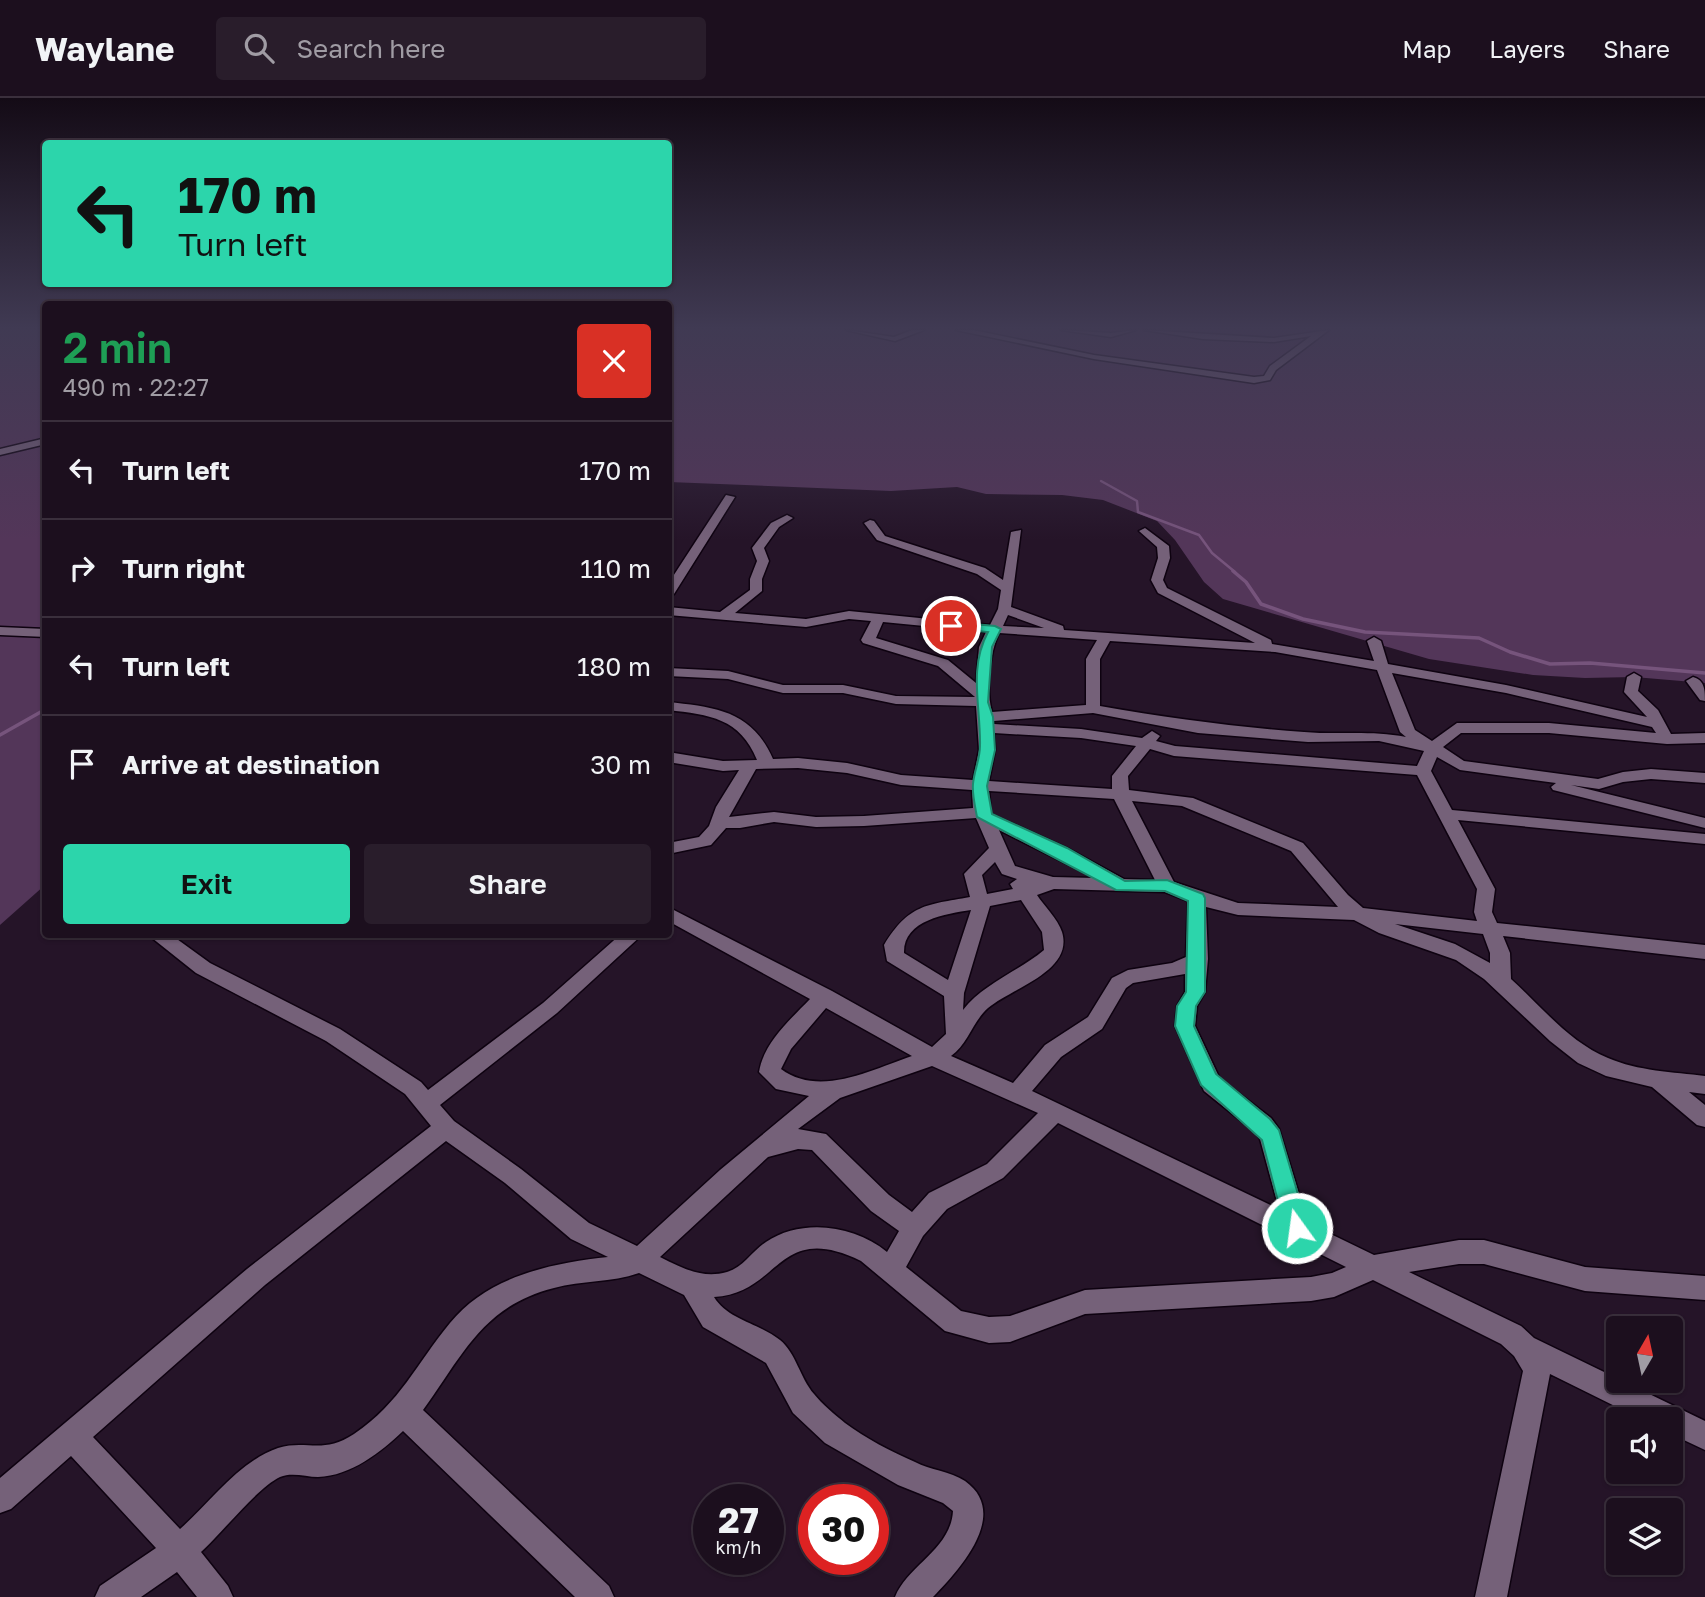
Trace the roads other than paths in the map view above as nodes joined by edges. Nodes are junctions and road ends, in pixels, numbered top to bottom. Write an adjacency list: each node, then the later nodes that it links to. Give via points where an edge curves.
1 (42, 442): 2 (street)
2 (0, 452)
3 (730, 497): 8 (street)
4 (787, 518): 12 (street, via 775,525 758,548 763,561 756,591)
5 (870, 523): 9 (street, via 881,538 981,571)
6 (1145, 531): 20 (street, via 1163,546 1157,580 1162,590)
7 (1017, 532): 9 (street)
8 (672, 588)
9 (1008, 589): 10 (street)
10 (1004, 609): 14 (street); 17 (street)
11 (672, 611): 12 (street)
12 (722, 616): 13 (street, via 806,623 849,615)
13 (878, 620): 14 (street); 28 (street, via 868,640 943,663)
14 (995, 629): 17 (street); 28 (street, via 986,647)
15 (0, 631): 16 (street)
16 (42, 633)
17 (1075, 635): 18 (street)
18 (1106, 637): 20 (street); 27 (street, via 1093,659)
19 (1374, 641): 21 (street)
20 (1275, 648): 21 (street)
21 (1381, 666): 30 (street, via 1506,689); 33 (street, via 1408,732)
22 (672, 672): 28 (street, via 728,675 783,689 843,689)
23 (1634, 677): 30 (street, via 1631,692 1653,713)
24 (1693, 681): 25 (street)
25 (1705, 696)
26 (672, 707): 35 (street, via 706,712 741,725 755,739)
27 (1093, 709): 28 (street); 29 (street)
28 (984, 711): 32 (street, via 1069,732); 39 (street, via 988,750)
29 (1169, 724): 32 (street); 33 (street, via 1308,737 1379,736)
30 (1662, 732): 31 (street); 33 (street, via 1457,728)
31 (1705, 738)
32 (1145, 741): 36 (street, via 1174,751); 40 (street, via 1120,776)
33 (1433, 748): 36 (street); 37 (street, via 1460,765)
34 (672, 758): 35 (street, via 723,766)
35 (759, 763): 39 (street, via 825,765 901,780); 43 (street, via 724,807)
36 (1423, 771): 42 (street)
37 (1539, 776): 38 (street, via 1599,784 1657,772); 44 (street, via 1557,787 1600,800)
38 (1705, 778)
39 (980, 786): 40 (street); 41 (street)
40 (1121, 796): 50 (street); 54 (street, via 1187,802 1281,839 1312,860)
41 (983, 814): 43 (street); 47 (street); 49 (street)
42 (1445, 814): 45 (street); 56 (street, via 1486,889 1483,912)
43 (719, 822): 46 (street, via 705,841)
44 (1705, 823)
45 (1705, 839)
46 (672, 848)
47 (1003, 860): 48 (street); 51 (street); 53 (street, via 973,874)
48 (1052, 883): 49 (street); 51 (street)
49 (1122, 886): 50 (street)
50 (1167, 886): 52 (street)
51 (1025, 893): 53 (street); 64 (street, via 1052,931 1054,952 979,1004)
52 (1197, 898): 54 (street, via 1252,911); 60 (street)
53 (980, 902): 62 (street); 62 (street, via 930,911 911,921 892,952)
54 (1358, 914): 56 (street); 61 (street, via 1439,944)
55 (672, 915): 63 (street)
56 (1492, 928): 59 (street); 61 (street, via 1500,953)
57 (162, 938): 70 (street, via 203,968 333,1035 413,1088)
58 (629, 938): 70 (street, via 550,1008)
59 (1705, 952)
60 (1198, 959): 69 (street, via 1176,970 1128,977 1119,983 1095,1023 1053,1051); 76 (street, via 1185,1026 1208,1079 1271,1136)
61 (1501, 981): 66 (street, via 1586,1057)
62 (954, 993): 64 (street)
63 (825, 996): 65 (street); 68 (street, via 784,1042 772,1059 770,1072 784,1083)
64 (957, 1035): 65 (street)
65 (933, 1057): 68 (street); 69 (street)
66 (1659, 1080): 67 (street); 72 (street)
67 (1705, 1085)
68 (832, 1092): 74 (street)
69 (1017, 1093): 71 (street)
70 (427, 1104): 73 (street)
71 (1055, 1111): 75 (street, via 995,1171 938,1200); 76 (street)
72 (1705, 1118)
73 (446, 1128): 77 (street, via 513,1175 580,1231); 84 (street, via 256,1277)
74 (761, 1150): 75 (street, via 798,1139 818,1141 880,1203); 77 (street)
75 (914, 1228): 79 (street)
76 (1297, 1228): 78 (street)
77 (639, 1261): 80 (street); 83 (street, via 556,1275 481,1311)
78 (1376, 1266): 79 (street, via 1334,1285 1311,1289 1085,1301 1010,1329 989,1331 954,1322); 81 (street, via 1484,1252 1585,1279); 82 (street, via 1511,1335)
79 (890, 1271): 80 (street, via 870,1253 849,1243 817,1238 795,1240 773,1251 751,1273 729,1284)
80 (693, 1286): 91 (street, via 712,1318 772,1350 803,1402 835,1433 908,1475 953,1491 968,1505 970,1521 963,1541)
81 (1705, 1288)
82 (1524, 1347): 85 (street); 92 (street, via 1537,1368 1536,1380)
83 (403, 1411): 87 (street, via 367,1442 341,1456 324,1462 276,1463); 90 (street)
84 (71, 1435): 86 (street); 87 (street)
85 (1705, 1436)
86 (0, 1497)
87 (180, 1551): 88 (street, via 146,1578); 89 (street)
88 (111, 1597)
89 (217, 1597)
90 (598, 1597)
91 (911, 1597)
92 (1491, 1597)

